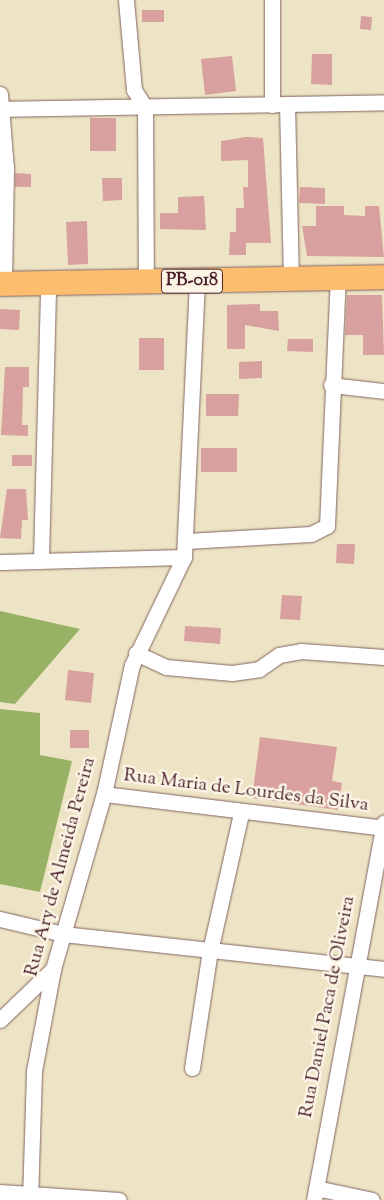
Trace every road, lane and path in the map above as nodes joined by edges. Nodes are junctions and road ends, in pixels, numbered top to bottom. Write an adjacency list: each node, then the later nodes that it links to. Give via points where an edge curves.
1 (126, 0): 6 (street, via 134,90)
2 (272, 0): 5 (street)
3 (384, 102): 5 (street)
4 (1, 104): 6 (street); 12 (street)
5 (280, 104): 6 (street); 9 (street)
6 (145, 107): 10 (street)
7 (384, 277): 8 (main road, PB-018)
8 (338, 278): 9 (main road, PB-018); 14 (street)
9 (291, 279): 11 (main road, PB-018)
10 (146, 280): 11 (main road, PB-018); 13 (main road, PB-018)
11 (197, 281): 16 (street)
12 (2, 284): 13 (main road, PB-018)
13 (48, 284): 17 (street)
14 (331, 385): 15 (street); 16 (street, via 329,520 323,530)
15 (384, 391)
16 (185, 549): 17 (street); 19 (street, Rua Ary de Almeida Pereira)
17 (41, 559): 18 (street)
18 (0, 562)
19 (136, 653): 20 (street, via 166,667 232,673 259,669 279,655 301,651); 21 (street, Rua Ary de Almeida Pereira)
20 (384, 656)
21 (104, 794): 22 (street, Rua Maria de Lourdes da Silva); 25 (street, Rua Ary de Almeida Pereira)
22 (241, 813): 23 (street, Rua Maria de Lourdes da Silva); 26 (street)
23 (384, 826): 27 (street, Rua Daniel Paca de Oliveira)
24 (0, 919): 25 (street)
25 (63, 934): 26 (street); 28 (street, Rua Ary de Almeida Pereira)
26 (210, 951): 27 (street); 31 (street)
27 (355, 965): 29 (street); 33 (street, Rua Daniel Paca de Oliveira)
28 (53, 969): 30 (street); 34 (street, Rua Ary de Almeida Pereira, via 34,1072)
29 (384, 969)
30 (0, 1020)
31 (192, 1068)
32 (0, 1192): 34 (street)
33 (315, 1194): 36 (street)
34 (30, 1197): 35 (street)
35 (119, 1200)
36 (372, 1200)

